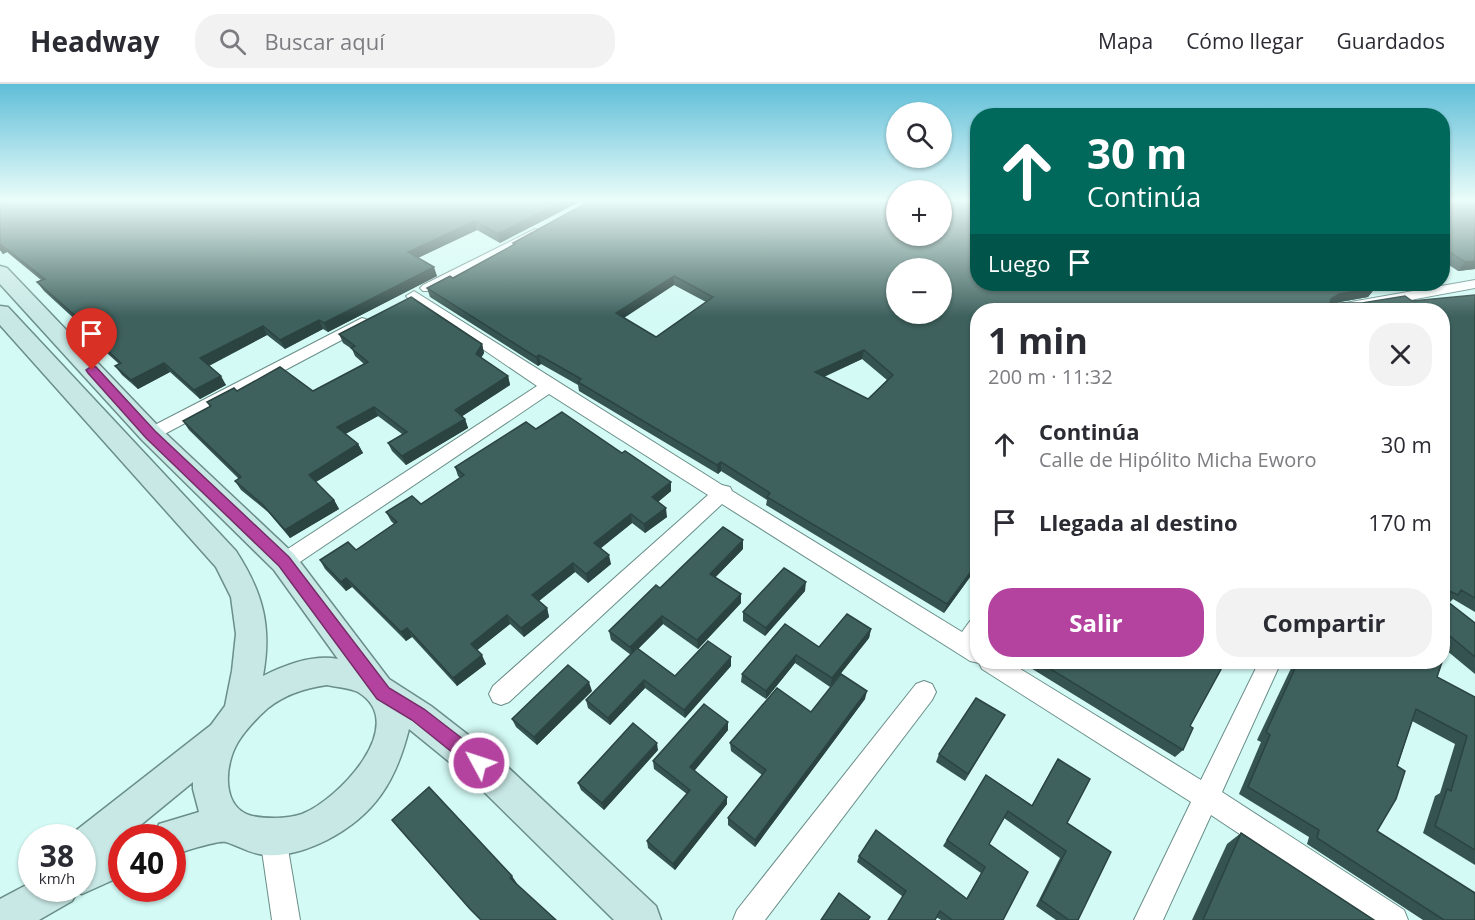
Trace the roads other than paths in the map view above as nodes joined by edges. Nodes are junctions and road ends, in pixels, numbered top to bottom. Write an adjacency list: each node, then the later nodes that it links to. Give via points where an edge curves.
1 (525, 239): 9 (street, via 408,299)
2 (0, 272): 10 (main road)
3 (1475, 284): 4 (street)
4 (1450, 289)
5 (1437, 291): 6 (street)
6 (1372, 303)
7 (0, 312): 19 (main road, via 241,580 252,640 248,675)
8 (372, 318): 10 (street)
9 (549, 386): 11 (street); 12 (street)
10 (151, 434): 12 (main road)
11 (723, 492): 13 (street); 18 (street)
12 (284, 562): 16 (main road)
13 (970, 640)
14 (1001, 669): 20 (street)
15 (1267, 669): 20 (street)
16 (379, 689): 19 (main road, via 354,674 311,672 266,691); 24 (main road, via 392,714 392,740 370,785 326,822); 29 (main road, via 418,714 479,763)
17 (924, 692): 30 (street)
18 (501, 694)
19 (231, 724): 21 (main road, via 210,768 209,784 212,799); 23 (main road)
20 (1208, 798): 31 (street); 32 (street)
21 (228, 823): 22 (main road); 24 (main road, via 250,834)
22 (186, 834)
23 (96, 837)
24 (273, 837): 28 (street)
25 (18, 902): 27 (main road)
26 (31, 902): 27 (main road)
27 (0, 918)
28 (286, 920)
29 (642, 920)
30 (747, 920)
31 (1148, 920)
32 (1394, 920)

